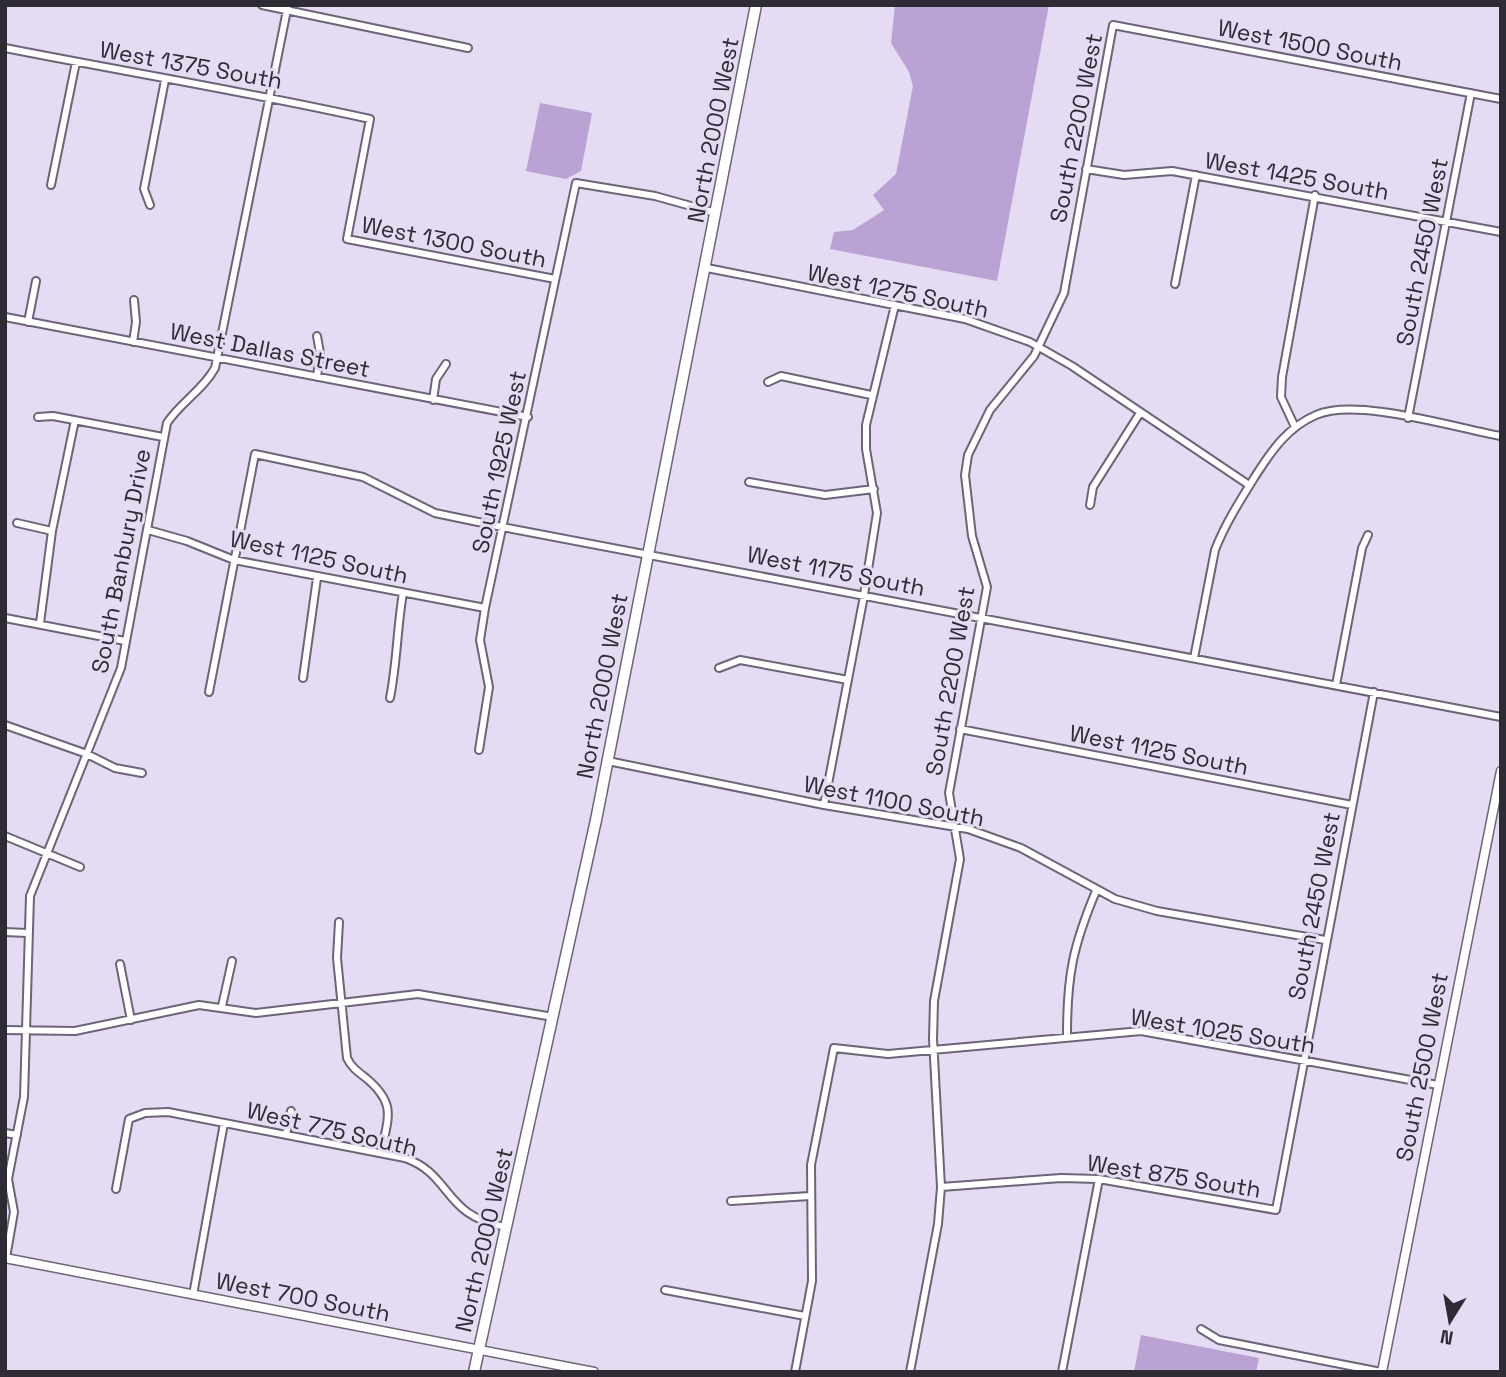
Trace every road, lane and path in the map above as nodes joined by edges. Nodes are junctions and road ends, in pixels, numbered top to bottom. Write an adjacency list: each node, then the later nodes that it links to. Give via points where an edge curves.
1 (262, 5): 3 (street)
2 (756, 5): 17 (main road, North 2000 West)
3 (287, 8): 6 (street); 10 (street, South Banbury Drive)
4 (1113, 25): 9 (street, West 1500 South); 12 (street, South 2200 West)
5 (5, 48): 7 (street, West 1375 South)
6 (468, 48)
7 (76, 62): 8 (street, West 1375 South); 14 (street)
8 (165, 80): 10 (street, West 1375 South); 16 (street, via 144,189)
9 (1471, 93): 11 (street, West 1500 South); 18 (street, South 2450 West)
10 (270, 96): 20 (street, West 1375 South, via 370,119); 32 (street, South Banbury Drive)
11 (1501, 99)
12 (1086, 169): 13 (street, West 1425 South, via 1125,175 1172,171); 31 (street, South 2200 West, via 1064,293)
13 (1196, 175): 15 (street, West 1425 South); 24 (street)
14 (51, 185)
15 (1315, 195): 18 (street, West 1425 South); 43 (street, via 1282,377 1281,397)
16 (150, 205)
17 (716, 213): 21 (main road, North 2000 West); 22 (street, South 1925 West, via 655,196 576,183)
18 (1446, 221): 19 (street, West 1425 South); 41 (street, South 2450 West)
19 (1501, 232)
20 (347, 239): 22 (street, West 1300 South)
21 (707, 268): 26 (street, West 1275 South); 55 (main road, North 2000 West)
22 (555, 279): 40 (street, South 1925 West)
23 (36, 281): 28 (street)
24 (1175, 284)
25 (134, 300): 30 (street)
26 (895, 305): 31 (street, West 1275 South, via 965,319); 36 (street)
27 (5, 317): 28 (street, West Dallas Street)
28 (28, 322): 30 (street, West Dallas Street)
29 (317, 336): 34 (street)
30 (133, 342): 32 (street, West Dallas Street)
31 (1039, 347): 38 (street, West 1275 South); 61 (street, South 2200 West, via 990,410 968,455 965,475 972,536 987,587)
32 (218, 358): 34 (street, West Dallas Street); 45 (street, South Banbury Drive, via 209,380 175,411)
33 (446, 364): 37 (street, via 436,379)
34 (317, 377): 37 (street, West Dallas Street)
35 (768, 382): 36 (street, via 781,376)
36 (871, 395): 48 (street, via 866,449)
37 (433, 400): 40 (street, West Dallas Street)
38 (1140, 413): 47 (street, West 1275 South); 49 (street, via 1093,487)
39 (38, 417): 42 (street)
40 (528, 417): 51 (street, South 1925 West)
41 (1408, 418): 43 (street, via 1344,409 1317,414); 44 (street)
42 (75, 420): 45 (street); 53 (street)
43 (1295, 427): 47 (street)
44 (1501, 436)
45 (163, 437): 52 (street, South Banbury Drive)
46 (749, 482): 48 (street, via 825,495)
47 (1249, 485): 65 (street, via 1215,550)
48 (874, 489): 59 (street, via 877,513)
49 (1090, 505)
50 (17, 523): 53 (street)
51 (502, 527): 55 (street, West 1175 South); 56 (street, West 1175 South, via 435,513 363,477 255,454); 60 (street, South 1925 West)
52 (148, 530): 56 (street, West 1125 South); 64 (street, South Banbury Drive)
53 (52, 531): 63 (street)
54 (1368, 535): 69 (street)
55 (647, 553): 59 (street, West 1175 South); 78 (main road, North 2000 West)
56 (234, 560): 57 (street, West 1125 South); 70 (street)
57 (317, 578): 58 (street, West 1125 South); 67 (street)
58 (403, 593): 60 (street, West 1125 South); 72 (street)
59 (864, 595): 61 (street, West 1175 South); 68 (street)
60 (485, 608): 76 (street, South 1925 West, via 480,640 489,687)
61 (982, 616): 65 (street, West 1175 South); 75 (street, South 2200 West)
62 (5, 618): 63 (street)
63 (40, 623): 64 (street)
64 (125, 641): 77 (street, South Banbury Drive, via 121,668)
65 (1194, 658): 69 (street, West 1175 South)
66 (719, 668): 68 (street, via 740,660)
67 (303, 678)
68 (848, 680): 81 (street)
69 (1336, 685): 71 (street, West 1175 South)
70 (209, 692)
71 (1374, 692): 73 (street, West 1175 South); 82 (street, South 2450 West)
72 (390, 698)
73 (1501, 717)
74 (5, 725): 77 (street)
75 (960, 729): 82 (street, West 1125 South); 83 (street, South 2200 West, via 949,793)
76 (480, 750)
77 (87, 754): 80 (street, via 115,768); 85 (street, South Banbury Drive)
78 (608, 761): 81 (street, West 1100 South); 96 (main road, North 2000 West)
79 (1501, 771): 103 (street, South 2500 West)
80 (142, 774)
81 (824, 805): 83 (street, West 1100 South)
82 (1352, 805): 91 (street, South 2450 West)
83 (956, 827): 87 (street, West 1100 South, via 1021,848); 101 (street, South 2200 West, via 960,859 934,1001)
84 (5, 836): 85 (street)
85 (48, 855): 86 (street); 90 (street, South Banbury Drive, via 30,896)
86 (80, 867)
87 (1096, 891): 91 (street, West 1100 South, via 1157,911); 100 (street, via 1071,955)
88 (339, 922): 94 (street)
89 (5, 932): 90 (street)
90 (27, 933): 99 (street, South Banbury Drive)
91 (1325, 940): 102 (street, South 2450 West)
92 (232, 961): 95 (street)
93 (120, 964): 97 (street)
94 (341, 1002): 95 (street, via 256,1013); 96 (street, via 434,995); 109 (street, via 349,1062 383,1094 388,1105)
95 (222, 1006): 97 (street, via 199,1005)
96 (553, 1017): 116 (main road, North 2000 West)
97 (131, 1020): 99 (street, via 75,1031)
98 (5, 1030): 99 (street)
99 (27, 1030): 107 (street, South Banbury Drive)
100 (1067, 1035): 101 (street, West 1025 South); 102 (street, West 1025 South, via 1141,1031)
101 (933, 1050): 111 (street, South 2200 West); 113 (street, West 1025 South, via 888,1054 834,1048 811,1166)
102 (1303, 1061): 103 (street, West 1025 South); 115 (street, South 2450 West)
103 (1438, 1085): 128 (street, South 2500 West)
104 (291, 1111): 108 (street)
105 (225, 1123): 108 (street, West 775 South); 112 (street, West 775 South, via 168,1112 129,1119); 119 (street)
106 (5, 1133): 107 (street)
107 (17, 1135): 117 (street, South Banbury Drive, via 8,1179 14,1212)
108 (286, 1135): 109 (street, West 775 South)
109 (382, 1153): 116 (street, West 775 South, via 421,1165 462,1211 486,1224)
110 (1099, 1179): 111 (street, West 875 South); 115 (street, West 875 South); 127 (street)
111 (941, 1187): 126 (street, South 2200 West)
112 (116, 1189)
113 (810, 1196): 114 (street); 120 (street, via 814,1245)
114 (731, 1201)
115 (1276, 1210)
116 (506, 1227): 122 (main road, North 2000 West)
117 (6, 1258): 119 (street, West 700 South)
118 (665, 1290): 120 (street)
119 (193, 1295): 122 (street, West 700 South)
120 (805, 1316): 125 (street)
121 (1202, 1329): 128 (street, via 1219,1340)
122 (479, 1349): 123 (main road, North 2000 West); 124 (street, West 700 South)
123 (474, 1372)
124 (594, 1372)
125 (794, 1372)
126 (910, 1372)
127 (1062, 1372)
128 (1381, 1372)

